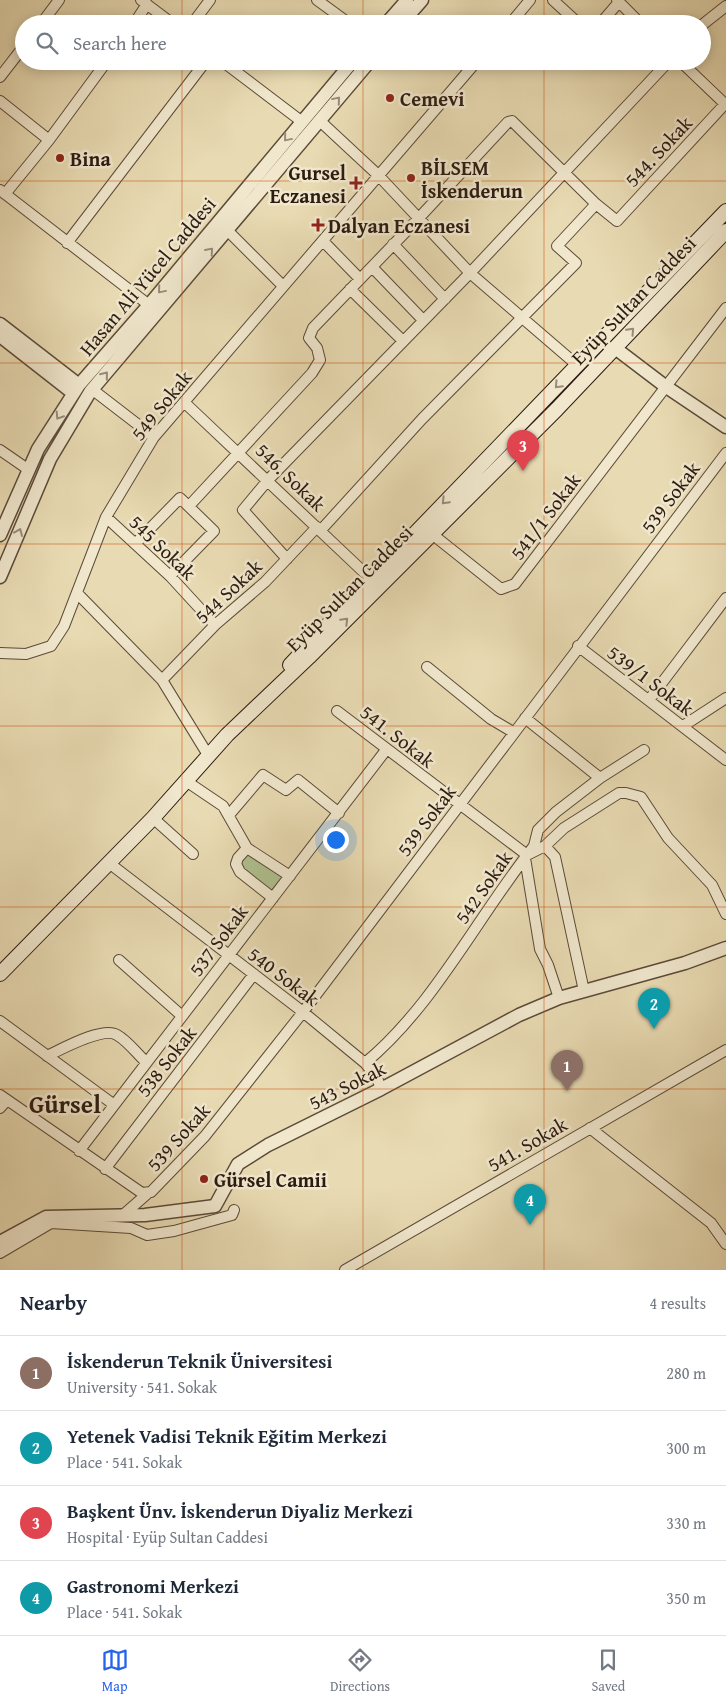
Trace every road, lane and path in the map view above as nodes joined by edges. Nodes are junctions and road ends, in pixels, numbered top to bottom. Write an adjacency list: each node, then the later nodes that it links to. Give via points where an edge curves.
1 (59, 0): 11 (street)
2 (210, 0): 14 (street)
3 (317, 0): 15 (street)
4 (407, 0): 16 (street)
5 (422, 0): 17 (street)
6 (530, 0): 18 (street)
7 (554, 0): 19 (street)
8 (620, 1): 20 (street); 21 (street)
9 (144, 2): 12 (street); 13 (street)
10 (726, 6): 22 (street)
11 (48, 15)
12 (138, 15)
13 (161, 15)
14 (199, 15)
15 (338, 15)
16 (394, 15)
17 (412, 15)
18 (518, 15)
19 (570, 15)
20 (608, 15)
21 (633, 15)
22 (711, 18)
23 (15, 57): 32 (street)
24 (100, 70): 37 (street)
25 (199, 70): 47 (street)
26 (234, 70): 36 (street)
27 (345, 70): 36 (street, Hasan Ali Yücel Caddesi)
28 (362, 70): 35 (street, one-way to 28)
29 (469, 70): 39 (street, 549 Sokak)
30 (660, 70): 38 (street)
31 (690, 70): 34 (street)
32 (1, 75)
33 (0, 101): 37 (street)
34 (726, 104): 41 (street, 544. Sokak, via 617,221)
35 (320, 120): 39 (street); 44 (street)
36 (301, 121): 55 (street, Hasan Ali Yücel Caddesi, one-way to 55)
37 (49, 140): 40 (street)
38 (564, 173): 41 (street); 43 (street, via 512,120); 50 (street)
39 (378, 175): 43 (street); 46 (street, 549 Sokak)
40 (2, 192): 47 (street)
41 (596, 204): 57 (street, via 557,246 576,263)
42 (726, 211): 63 (main road)
43 (418, 219): 48 (street); 50 (street)
44 (228, 231): 52 (street); 66 (street, one-way to 44)
45 (726, 231): 62 (main road, Eyüp Sultan Caddesi, one-way to 45)
46 (323, 241): 51 (street); 52 (street, 549 Sokak)
47 (67, 243): 55 (street)
48 (393, 244): 49 (street); 54 (street)
49 (372, 267): 51 (street); 58 (street)
50 (470, 273): 54 (street); 57 (street)
51 (360, 279): 53 (street)
52 (283, 286): 67 (street, 549 Sokak)
53 (350, 289): 61 (street); 71 (street, via 312,328 309,338 317,348 320,360 312,373)
54 (445, 299): 58 (street)
55 (149, 306): 65 (street, Hasan Ali Yücel Caddesi)
56 (726, 308): 64 (street)
57 (521, 318): 63 (street); 77 (street, 544 Sokak)
58 (423, 320): 61 (street)
59 (0, 324): 65 (street)
60 (0, 336): 65 (street)
61 (403, 341): 74 (street)
62 (615, 348): 64 (street); 78 (main road, Eyüp Sultan Caddesi)
63 (577, 365): 84 (main road, one-way to 84)
64 (665, 386): 68 (street); 78 (street, 541/1 Sokak, via 512,586 501,589)
65 (76, 389): 73 (street, Hasan Ali Yücel Caddesi, one-way to 73, via 49,430)
66 (93, 390): 69 (street); 83 (street, one-way to 66, via 50,459)
67 (185, 402): 69 (street, 549 Sokak); 71 (street, 546. Sokak)
68 (726, 427)
69 (154, 437): 76 (street, 549 Sokak)
70 (0, 450): 73 (street)
71 (239, 451): 74 (street, 546. Sokak); 75 (street)
72 (726, 453): 88 (street, 539 Sokak)
73 (29, 470): 79 (street, Hasan Ali Yücel Caddesi)
74 (268, 480): 77 (street, 546. Sokak); 81 (street, via 243,510)
75 (189, 506): 80 (street, via 180,498); 82 (street, via 214,531)
76 (106, 517): 80 (street, 545 Sokak); 85 (street, 549 Sokak)
77 (319, 529): 81 (street, 544 Sokak); 84 (street, 546. Sokak)
78 (432, 534): 91 (main road, Eyüp Sultan Caddesi, one-way to 78, via 310,657)
79 (0, 535)
80 (135, 544): 82 (street, 545 Sokak)
81 (287, 559): 87 (street, 544 Sokak)
82 (170, 576): 87 (street, 545 Sokak)
83 (0, 577)
84 (370, 579): 91 (main road, via 307,645 290,665)
85 (77, 592): 89 (street, 549 Sokak, via 64,626 51,646 26,654); 92 (street)
86 (726, 598): 94 (street)
87 (215, 625): 92 (street, 544 Sokak)
88 (578, 646): 94 (street, 539/1 Sokak); 96 (street, 539 Sokak)
89 (0, 653)
90 (427, 668): 98 (street, via 491,719)
91 (284, 678): 101 (main road, Eyüp Sultan Caddesi)
92 (162, 680): 101 (street)
93 (726, 698): 97 (street)
94 (650, 700): 97 (street, 539/1 Sokak)
95 (336, 711): 99 (street, 541. Sokak)
96 (525, 718): 98 (street, 539 Sokak); 103 (street)
97 (683, 726): 102 (street, 539/1 Sokak)
98 (513, 732): 105 (street, 539 Sokak)
99 (386, 750): 105 (street, 541. Sokak); 106 (street, 537 Sokak)
100 (644, 750): 103 (street, 542 Sokak)
101 (208, 755): 104 (main road, Eyüp Sultan Caddesi)
102 (726, 760)
103 (600, 778): 112 (street, 542 Sokak, via 538,830 534,846)
104 (186, 781): 107 (street, via 223,806); 108 (main road, Eyüp Sultan Caddesi)
105 (459, 805): 112 (street, 541. Sokak); 124 (street, 539 Sokak)
106 (339, 813): 107 (street, via 298,780 286,790 263,775); 114 (street, 537 Sokak)
107 (229, 814): 110 (street)
108 (153, 818): 111 (street); 113 (main road, Eyüp Sultan Caddesi)
109 (545, 846): 112 (street); 116 (street, via 564,828 619,793 626,792 641,798 668,838 712,885); 122 (street, via 555,857)
110 (247, 848): 114 (street); 115 (street, via 236,864 240,872)
111 (194, 854)
112 (526, 856): 123 (street, via 540,949); 130 (street, 542 Sokak, via 407,1021)
113 (109, 863): 118 (street, 540 Sokak); 120 (main road, Eyüp Sultan Caddesi)
114 (290, 876): 115 (street, 537 Sokak)
115 (273, 898): 118 (street, 537 Sokak)
116 (726, 914)
117 (726, 948): 122 (street, 543 Sokak, via 685,964)
118 (228, 955): 121 (street, 540 Sokak); 125 (street, 537 Sokak)
119 (119, 960): 125 (street)
120 (0, 974)
121 (254, 974): 124 (street, 540 Sokak); 136 (street, 538 Sokak)
122 (584, 991): 123 (street, 543 Sokak)
123 (559, 998): 131 (street, 543 Sokak, via 519,1015)
124 (303, 1012): 130 (street, 540 Sokak); 137 (street, 539 Sokak, via 205,1136 151,1192)
125 (182, 1016): 129 (street, 537 Sokak)
126 (0, 1021): 128 (street)
127 (726, 1050): 134 (street, 541. Sokak)
128 (47, 1056): 129 (street, via 95,1035 110,1032 117,1034); 133 (street)
129 (146, 1062): 133 (street, 537 Sokak)
130 (365, 1063): 131 (street, 540 Sokak)
131 (381, 1089): 139 (street, 543 Sokak, via 268,1145 238,1164 215,1206)
132 (2, 1101): 135 (street)
133 (113, 1104): 135 (street, 537 Sokak)
134 (590, 1128): 141 (street, via 711,1223); 143 (street, 541. Sokak)
135 (78, 1151): 136 (street)
136 (105, 1169): 137 (street)
137 (144, 1193): 139 (street, 539 Sokak)
138 (234, 1210): 142 (street, via 232,1215 174,1232 147,1235 131,1228 51,1223)
139 (122, 1215): 140 (street, 543 Sokak, via 46,1217)
140 (0, 1242)
141 (726, 1244)
142 (0, 1253)
143 (345, 1270)

